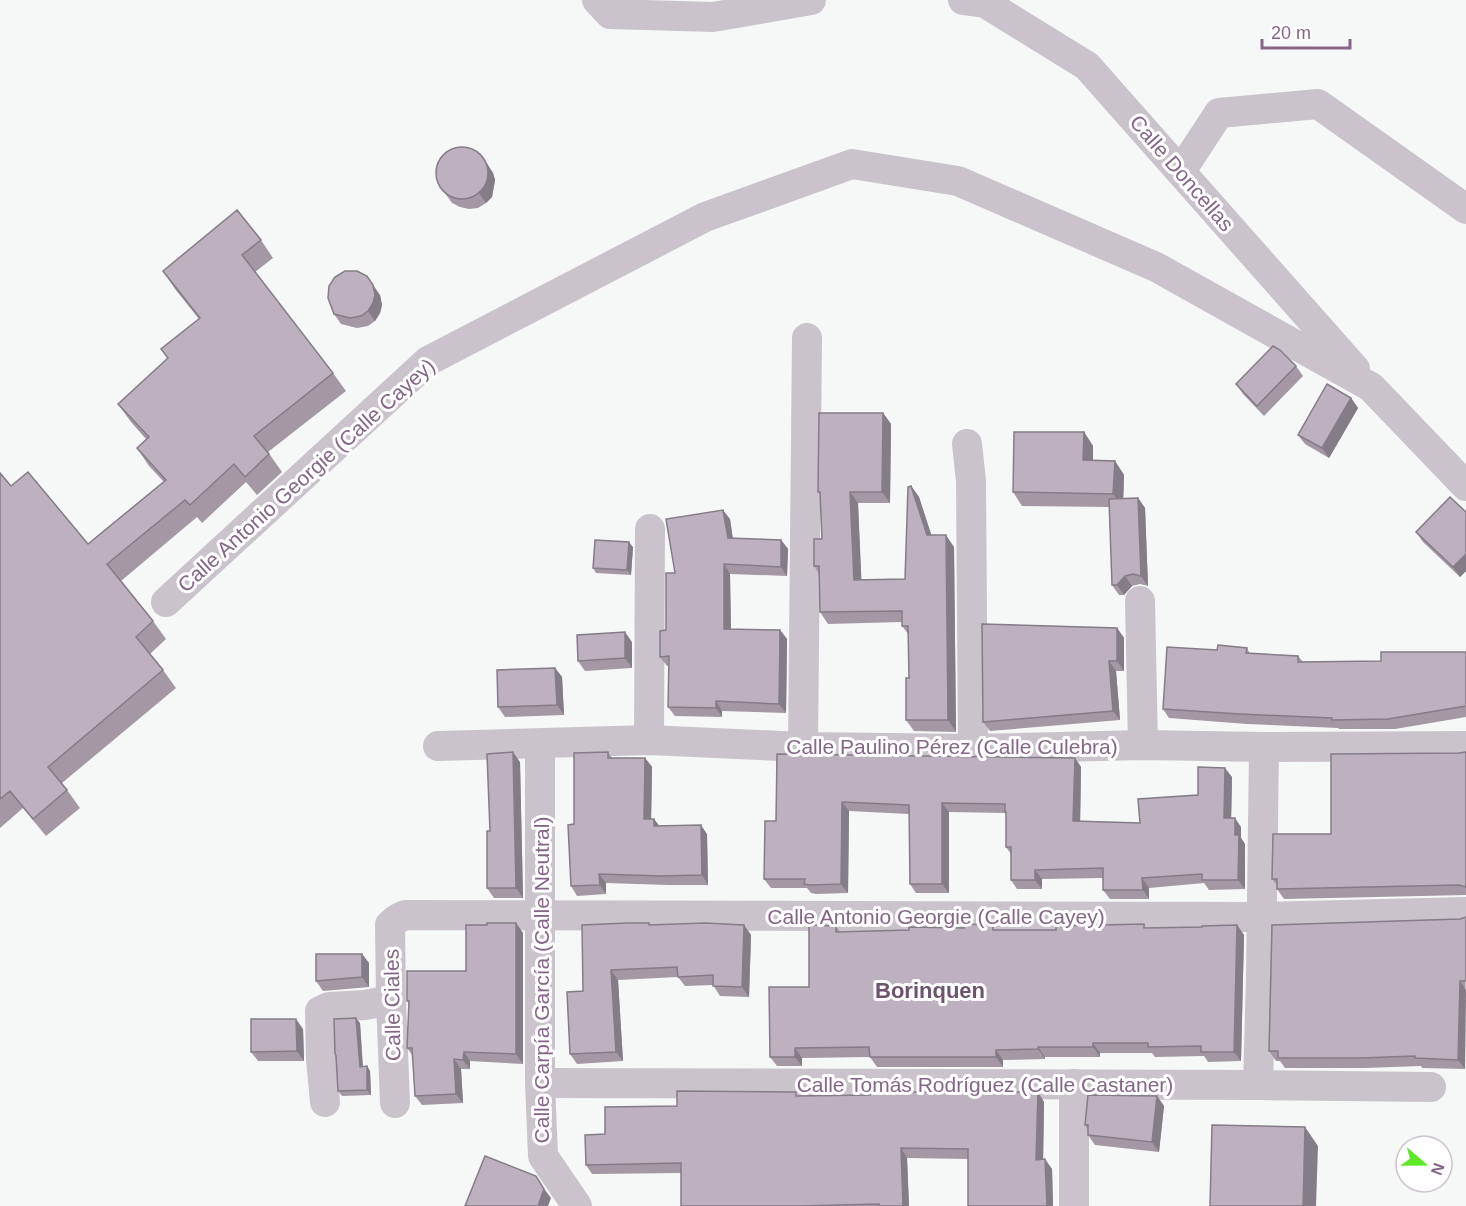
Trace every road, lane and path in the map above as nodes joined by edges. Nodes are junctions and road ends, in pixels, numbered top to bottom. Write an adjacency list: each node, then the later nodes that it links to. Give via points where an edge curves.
1 (597, 0): 2 (street, via 610,14 713,17)
2 (811, 0)
3 (963, 0): 4 (street, Calle Doncellas, via 985,3 1088,66)
4 (1181, 171): 5 (street, via 1219,112 1318,104); 7 (street, Calle Doncellas)
5 (1466, 209)
6 (807, 338): 18 (street)
7 (1371, 387): 9 (street, Calle Antonio Georgie (Calle Cayey)); 12 (street, Calle Antonio Georgie (Calle Cayey), via 1156,267 958,181 852,164 705,217 428,361)
8 (967, 444): 20 (street, via 971,481)
9 (1466, 486)
10 (650, 528): 13 (street)
11 (1140, 601): 15 (street)
12 (166, 602)
13 (649, 740): 14 (street, Calle Paulino Pérez (Calle Culebra)); 18 (street, Calle Paulino Pérez (Calle Culebra))
14 (540, 744): 16 (street, Calle Paulino Pérez (Calle Culebra)); 23 (street, Calle Carpía García (Calle Neutral))
15 (1143, 745): 19 (street, Calle Paulino Pérez (Calle Culebra)); 20 (street, Calle Paulino Pérez (Calle Culebra))
16 (438, 746)
17 (1466, 746): 19 (street, Calle Paulino Pérez (Calle Culebra))
18 (803, 747): 20 (street, Calle Paulino Pérez (Calle Culebra))
19 (1264, 747): 24 (street)
20 (973, 749)
21 (1466, 912): 24 (street, Calle Antonio Georgie (Calle Cayey))
22 (405, 915): 23 (street, Calle Antonio Georgie (Calle Cayey)); 25 (street, Calle Ciales, via 390,925)
23 (540, 915): 24 (street, Calle Antonio Georgie (Calle Cayey)); 26 (street, Calle Carpía García (Calle Neutral))
24 (1262, 917): 28 (street)
25 (391, 1000): 30 (street, via 320,1011); 31 (street, Calle Ciales)
26 (540, 1083): 27 (street, Calle Tomás Rodríguez (Calle Castaner)); 32 (street, Calle Carpía García (Calle Neutral), via 543,1155)
27 (1074, 1084): 28 (street, Calle Tomás Rodríguez (Calle Castaner)); 33 (street)
28 (1258, 1084): 29 (street, Calle Tomás Rodríguez (Calle Castaner))
29 (1431, 1087)
30 (325, 1101)
31 (395, 1103)
32 (577, 1206)
33 (1074, 1206)

